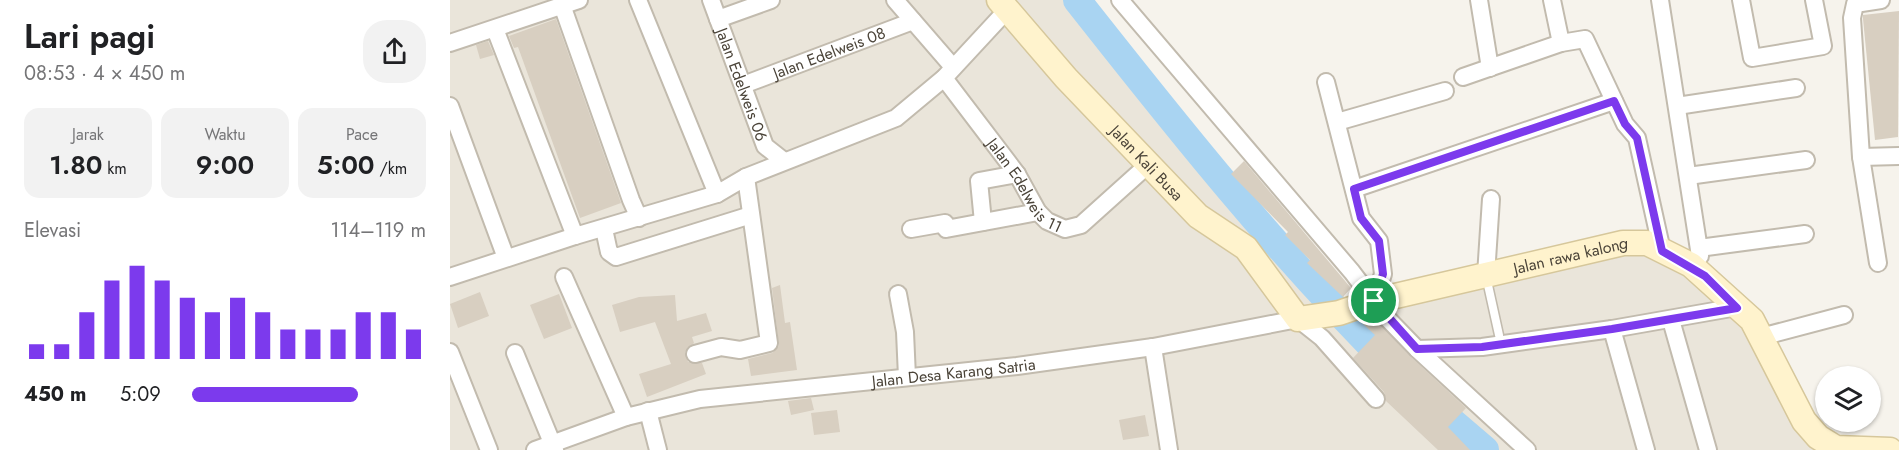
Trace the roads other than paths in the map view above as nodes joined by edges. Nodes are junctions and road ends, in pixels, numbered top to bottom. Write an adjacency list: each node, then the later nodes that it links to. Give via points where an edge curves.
1 (579, 0): 13 (street)
2 (638, 0): 40 (street)
3 (711, 0): 15 (street, Jalan Edelweis 06)
4 (771, 0): 15 (street)
5 (895, 0): 16 (street, Jalan Edelweis 11)
6 (1120, 0): 58 (street)
7 (1479, 0): 20 (street)
8 (1552, 0): 19 (street)
9 (1660, 0): 29 (street)
10 (1741, 0): 11 (street, via 1752,58 1823,46)
11 (1814, 0)
12 (1881, 0): 32 (street, via 1852,7)
13 (562, 5): 17 (street); 44 (street)
14 (1003, 5): 21 (street); 35 (street, Jalan Kali Busa, via 1066,78)
15 (718, 19): 24 (street, Jalan Edelweis 06)
16 (913, 21): 21 (street, Jalan Edelweis 11); 24 (street, Jalan Edelweis 08)
17 (495, 29): 18 (street); 49 (street)
18 (450, 43)
19 (1561, 43): 20 (street); 27 (street, via 1585,39)
20 (1490, 68): 22 (street)
21 (949, 72): 34 (street, via 896,118); 36 (street, Jalan Edelweis 11)
22 (1463, 77)
23 (1326, 82): 30 (street)
24 (743, 85): 34 (street, Jalan Edelweis 06, via 765,146)
25 (1796, 88): 29 (street)
26 (1445, 91): 30 (street)
27 (1614, 101): 39 (street); 50 (street, via 1637,138)
28 (450, 106): 52 (street)
29 (1677, 106): 37 (street)
30 (1337, 122): 39 (street)
31 (1899, 156): 32 (street)
32 (1861, 157): 53 (street)
33 (1806, 160): 37 (street)
34 (784, 161): 38 (street)
35 (1150, 163): 42 (street, Jalan Edelweis 11, via 1081,225 1065,229); 61 (street, Jalan Kali Busa, via 1198,216 1246,248)
36 (1017, 174): 42 (street, Jalan Edelweis 11); 45 (street, via 979,181)
37 (1688, 176): 51 (street)
38 (746, 177): 40 (street); 43 (street)
39 (1354, 189): 58 (street, via 1361,218 1379,241 1383,274)
40 (717, 194): 44 (street)
41 (1491, 199): 54 (street)
42 (1038, 212): 45 (street)
43 (751, 215): 46 (street, via 616,257 609,252); 70 (street, via 769,343 740,350 721,347)
44 (639, 218): 46 (street)
45 (983, 222): 47 (street, via 946,229 945,223)
46 (604, 229): 49 (street)
47 (911, 229)
48 (1805, 234): 51 (street)
49 (575, 236): 52 (street)
50 (1662, 251): 51 (street, Jalan rawa kalong); 54 (street, Jalan rawa kalong, via 1647,243 1623,243)
51 (1695, 257): 59 (street, Jalan rawa kalong)
52 (506, 258): 55 (street)
53 (1878, 263)
54 (1486, 275): 58 (street, Jalan rawa kalong); 64 (lane)
55 (450, 277)
56 (564, 277): 74 (street)
57 (898, 294): 71 (street)
58 (1374, 301): 61 (street, Jalan Desa Karang Satria, via 1339,313); 67 (street)
59 (1737, 308): 62 (street); 65 (street, Jalan rawa kalong, via 1752,321)
60 (1844, 315): 65 (street)
61 (1306, 318): 66 (street, Jalan Desa Karang Satria); 72 (street)
62 (1671, 320): 63 (street); 82 (street)
63 (1612, 329): 67 (street, via 1482,347); 81 (street)
64 (1499, 335)
65 (1761, 337): 83 (street, Jalan rawa kalong, via 1804,421 1818,437 1836,448)
66 (1153, 347): 71 (street, Jalan Desa Karang Satria); 79 (street)
67 (1417, 349): 80 (street)
68 (450, 352): 76 (street)
69 (515, 353): 75 (street)
70 (695, 354)
71 (908, 377): 73 (street, Jalan Desa Karang Satria, via 700,399)
72 (1376, 399)
73 (648, 411): 74 (street, Jalan Desa Karang Satria); 78 (street)
74 (626, 417): 75 (street, Jalan Desa Karang Satria)
75 (554, 446): 77 (street, Jalan Desa Karang Satria)
76 (489, 450)
77 (535, 450)
78 (658, 450)
79 (1169, 450)
80 (1527, 450)
81 (1647, 450)
82 (1708, 450)
83 (1890, 450)

